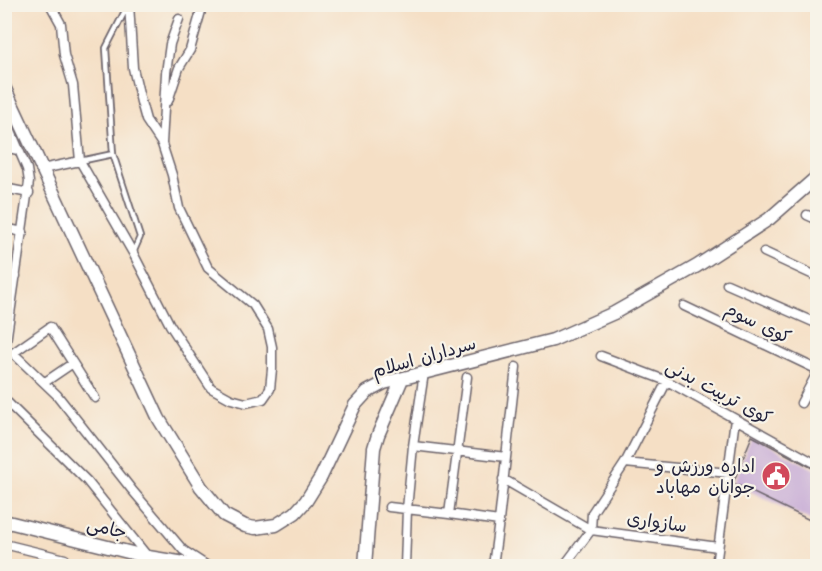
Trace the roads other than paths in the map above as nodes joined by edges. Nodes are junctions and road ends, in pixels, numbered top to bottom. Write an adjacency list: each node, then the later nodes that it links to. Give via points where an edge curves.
1 (50, 4): 13 (street, via 61,24 64,55 73,85)
2 (128, 4): 9 (street, via 141,102 146,120); 12 (lane, via 106,48)
3 (203, 4): 6 (street, via 190,50 179,68)
4 (179, 19): 6 (street, via 170,44)
5 (4, 87): 14 (street, سرداران اسلام)
6 (165, 110): 9 (street)
7 (4, 115): 8 (street)
8 (6, 126): 11 (street)
9 (162, 144): 23 (street, via 178,208 208,268 253,305 268,328 273,355 270,389 263,399 246,403 211,388 170,325)
10 (4, 147): 11 (street)
11 (18, 150): 17 (street, via 27,170)
12 (113, 154): 13 (lane); 23 (lane, via 140,237)
13 (80, 161): 14 (street); 23 (street)
14 (42, 169): 38 (street, سرداران اسلام, via 159,419 201,487 224,515 235,522 266,527 295,513 321,477 355,405 367,392)
15 (818, 176): 36 (street, سرداران اسلام, via 769,219 614,313 553,340)
16 (4, 188): 17 (street)
17 (29, 193): 21 (street)
18 (807, 215): 19 (street)
19 (818, 220)
20 (4, 228): 21 (street)
21 (23, 232): 25 (street)
22 (764, 252): 26 (street)
23 (133, 253)
24 (4, 274): 25 (street)
25 (16, 276): 29 (street)
26 (818, 277)
27 (727, 284): 30 (street)
28 (684, 306): 35 (street, کوی سوم)
29 (7, 317): 31 (street)
30 (818, 324)
31 (8, 352): 33 (street, via 51,327); 40 (street)
32 (601, 356): 39 (street, کوی تربیت بدنی)
33 (73, 363): 40 (street); 41 (street)
34 (516, 367): 47 (street)
35 (818, 370): 43 (street)
36 (424, 373): 38 (street, سرداران اسلام); 45 (street)
37 (467, 377): 46 (street)
38 (402, 379): 64 (street, via 374,448)
39 (667, 381): 44 (street, کوی تربیت بدنی); 48 (street)
40 (45, 382): 63 (street, via 183,550)
41 (94, 398)
42 (4, 399): 61 (street, via 87,482)
43 (801, 403)
44 (735, 419): 49 (street, کوی تربیت بدنی); 50 (street)
45 (413, 446): 46 (street); 53 (street)
46 (458, 452): 47 (street); 54 (street)
47 (506, 457): 51 (street)
48 (625, 463): 50 (street); 57 (street, via 592,513)
49 (818, 465)
50 (729, 473): 59 (street)
51 (503, 479): 56 (street); 57 (street)
52 (389, 507): 53 (street)
53 (407, 508): 54 (street); 65 (street)
54 (449, 514): 56 (street)
55 (4, 521): 61 (street, جامی)
56 (499, 521): 66 (street)
57 (591, 530): 59 (street, سازواری); 67 (street)
58 (4, 544): 60 (street)
59 (718, 548): 68 (street)
60 (65, 559)
61 (150, 562): 62 (street, جامی)
62 (202, 567)
63 (208, 567)
64 (365, 567)
65 (405, 567)
66 (493, 567)
67 (564, 567)
68 (716, 567)

